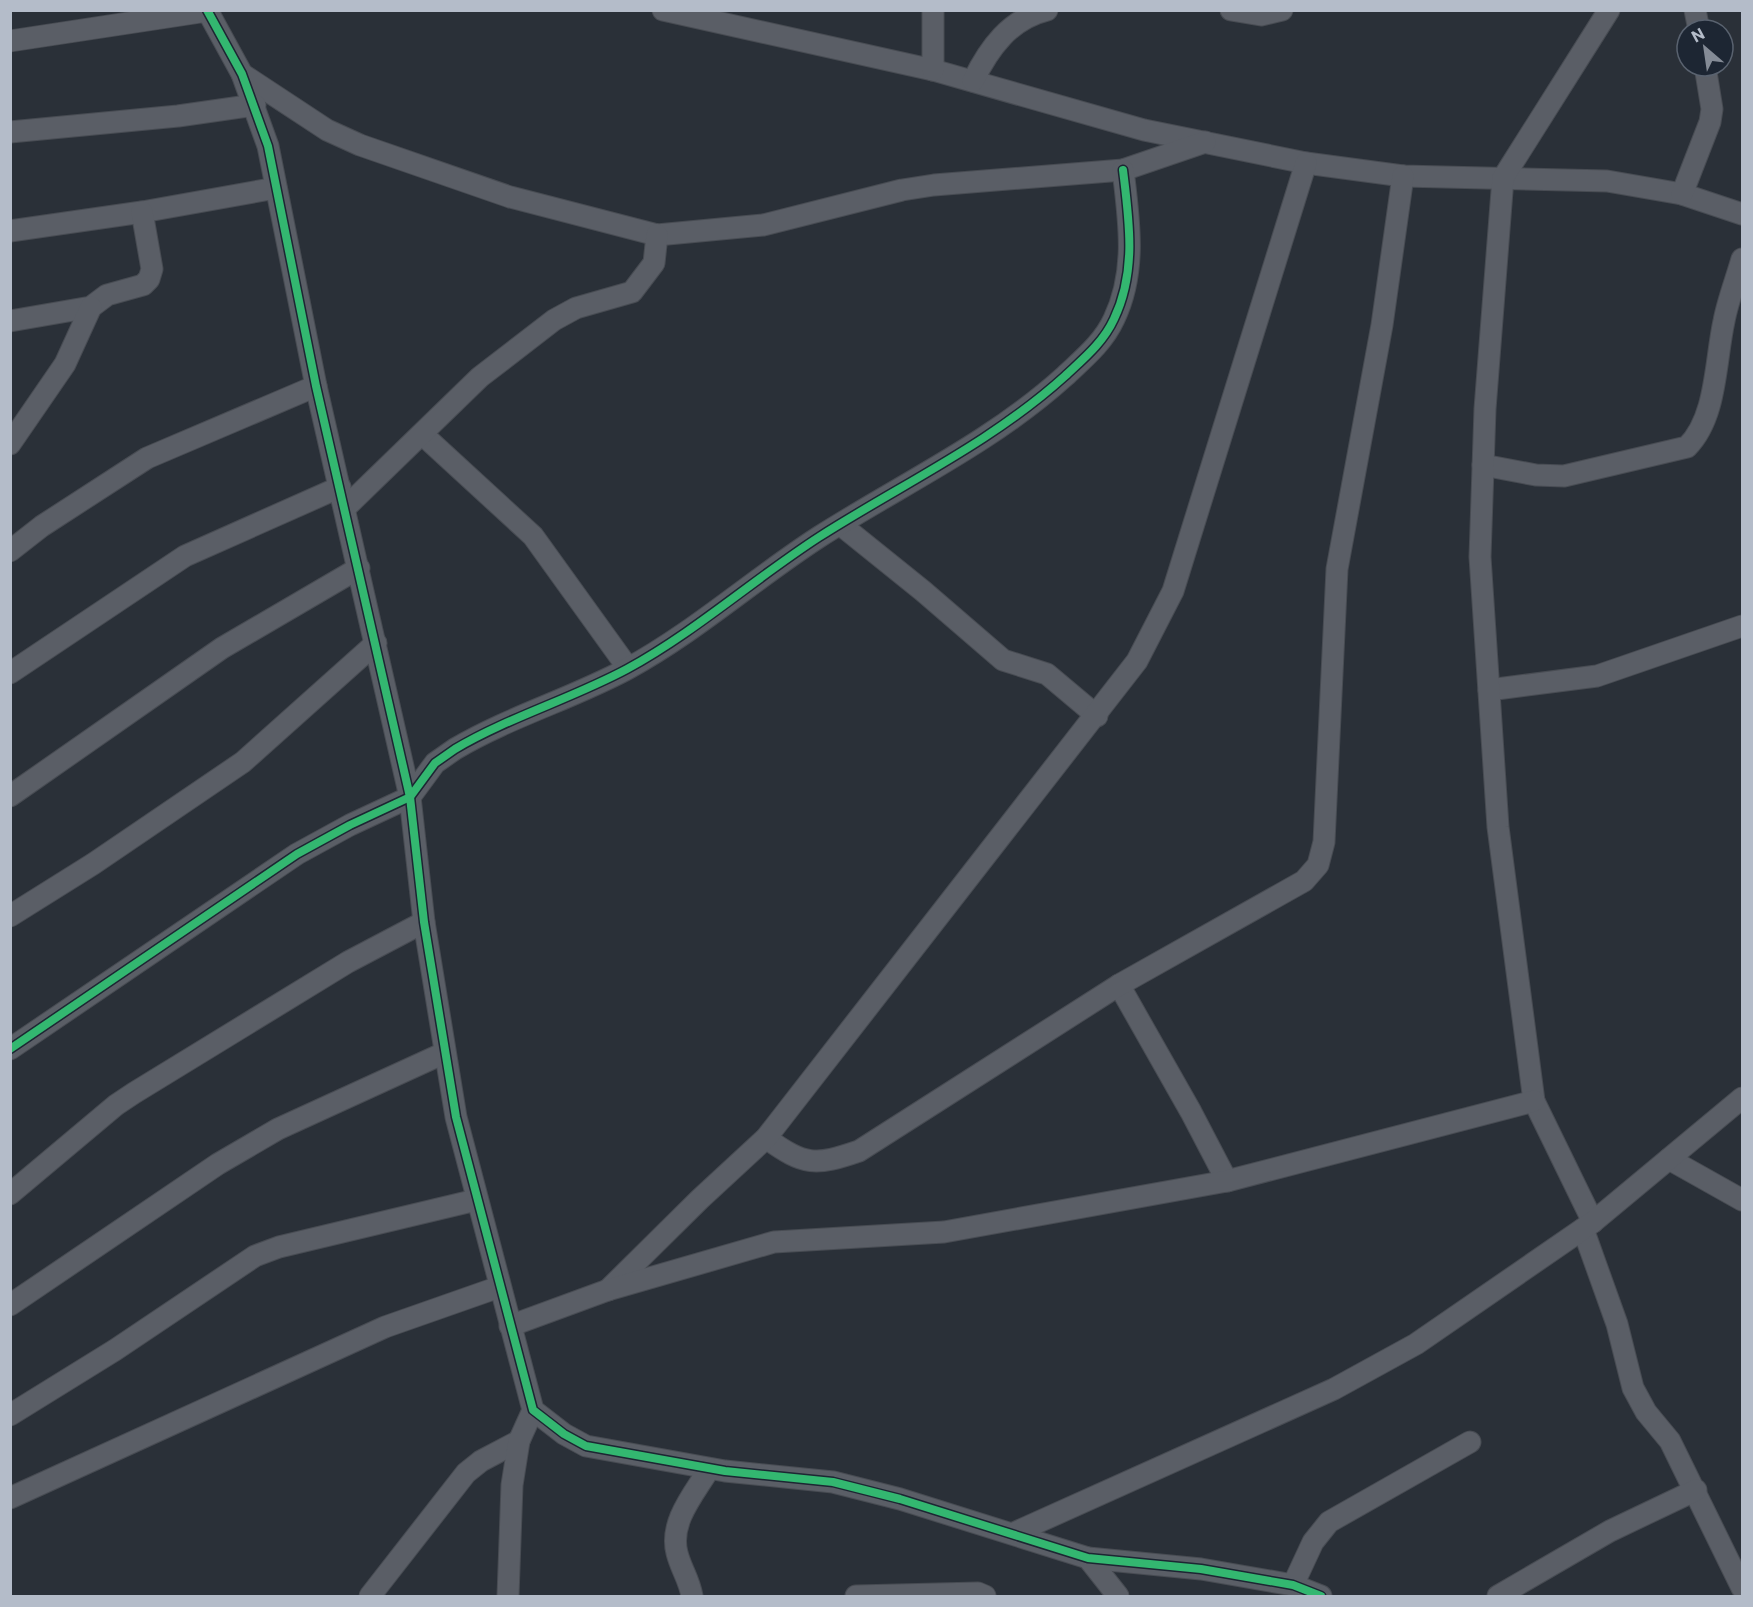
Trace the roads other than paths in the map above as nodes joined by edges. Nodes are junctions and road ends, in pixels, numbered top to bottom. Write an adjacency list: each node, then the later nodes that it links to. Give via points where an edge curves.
1 (663, 10): 9 (street)
2 (933, 10): 9 (street)
3 (1047, 10): 12 (street, via 1011,27 985,56)
4 (1231, 10): 5 (street, via 1261,15)
5 (1282, 10)
6 (1609, 10): 19 (street)
7 (207, 11): 8 (street); 10 (street)
8 (10, 41)
9 (933, 70): 12 (street)
10 (242, 74): 13 (street); 25 (street, via 327,130 360,145 510,197)
11 (1707, 78): 21 (street, via 1710,122)
12 (973, 81): 15 (street, via 1144,130)
13 (255, 105): 14 (street); 20 (street)
14 (10, 132)
15 (1208, 141): 16 (street); 17 (street)
16 (1306, 163): 18 (street); 43 (street, via 1173,591 1137,661)
17 (1123, 170): 25 (street, via 934,185 764,225); 35 (street, via 1130,261 1114,319 1095,349 1018,415)
18 (1402, 176): 19 (street); 48 (street, via 1382,325 1340,539 1324,842 1318,865 1304,881 1277,898)
19 (1503, 178): 21 (street, via 1607,181); 32 (street)
20 (276, 188): 22 (street); 29 (street)
21 (1682, 194): 23 (street)
22 (142, 212): 24 (street); 27 (street, via 152,270 149,279 143,285 108,295)
23 (1743, 214)
24 (10, 231)
25 (657, 236): 30 (street, via 654,263 632,292 576,308 554,320 480,377)
26 (1743, 259): 32 (street, via 1724,319 1706,418 1698,436 1687,447 1564,476)
27 (91, 307): 28 (street); 31 (street, via 65,364)
28 (10, 321)
29 (316, 386): 33 (street); 36 (street, via 147,458)
30 (422, 434): 34 (street); 40 (street, via 533,536)
31 (10, 444)
32 (1483, 465): 42 (street, via 1480,557)
33 (340, 487): 34 (street); 41 (street, via 185,556)
34 (345, 508): 37 (street)
35 (841, 525): 40 (street); 43 (street, via 1003,660 1047,674)
36 (10, 551)
37 (359, 568): 39 (street); 44 (street, via 222,648)
38 (1743, 626): 42 (street, via 1597,676)
39 (376, 643): 45 (street); 46 (street, via 243,762)
40 (628, 668): 45 (street, via 472,739 435,763)
41 (10, 673)
42 (1489, 690): 52 (street, via 1498,827)
43 (1097, 716): 53 (street)
44 (10, 796)
45 (410, 797): 47 (street); 49 (street, via 297,854)
46 (10, 916)
47 (424, 922): 50 (street); 56 (street, via 348,962 134,1093)
48 (1119, 985): 53 (street, via 859,1151 825,1163 790,1155); 55 (street)
49 (10, 1049)
50 (444, 1053): 57 (street); 62 (street, via 278,1129 218,1164)
51 (1743, 1098): 54 (street)
52 (1534, 1101): 55 (street); 59 (street)
53 (766, 1138): 61 (street)
54 (1669, 1159): 58 (street); 59 (street)
55 (1227, 1181): 61 (street, via 944,1232 774,1242)
56 (10, 1194)
57 (476, 1200): 60 (street); 65 (street, via 255,1256)
58 (1743, 1200)
59 (1588, 1225): 69 (street, via 1633,1388 1646,1412 1670,1441); 71 (street, via 1416,1344 1334,1389)
60 (499, 1287): 63 (street); 70 (street, via 384,1327)
61 (608, 1290): 63 (street)
62 (10, 1305)
63 (510, 1326): 64 (street)
64 (533, 1410): 66 (street); 68 (street, via 586,1446)
65 (10, 1415)
66 (519, 1442): 75 (street, via 466,1473); 76 (street, via 512,1485)
67 (1470, 1442): 73 (street, via 1329,1522 1313,1542)
68 (709, 1469): 71 (street, via 833,1482); 77 (street, via 676,1529 677,1554)
69 (1696, 1491): 74 (street); 82 (street, via 1610,1531)
70 (10, 1498)
71 (1014, 1533): 72 (street)
72 (1088, 1558): 73 (street, via 1201,1569); 80 (street)
73 (1293, 1585): 81 (street)
74 (1743, 1588)
75 (370, 1596)
76 (508, 1596)
77 (692, 1596)
78 (856, 1596): 79 (street)
79 (985, 1596)
80 (1118, 1596)
81 (1321, 1596)
82 (1498, 1596)

